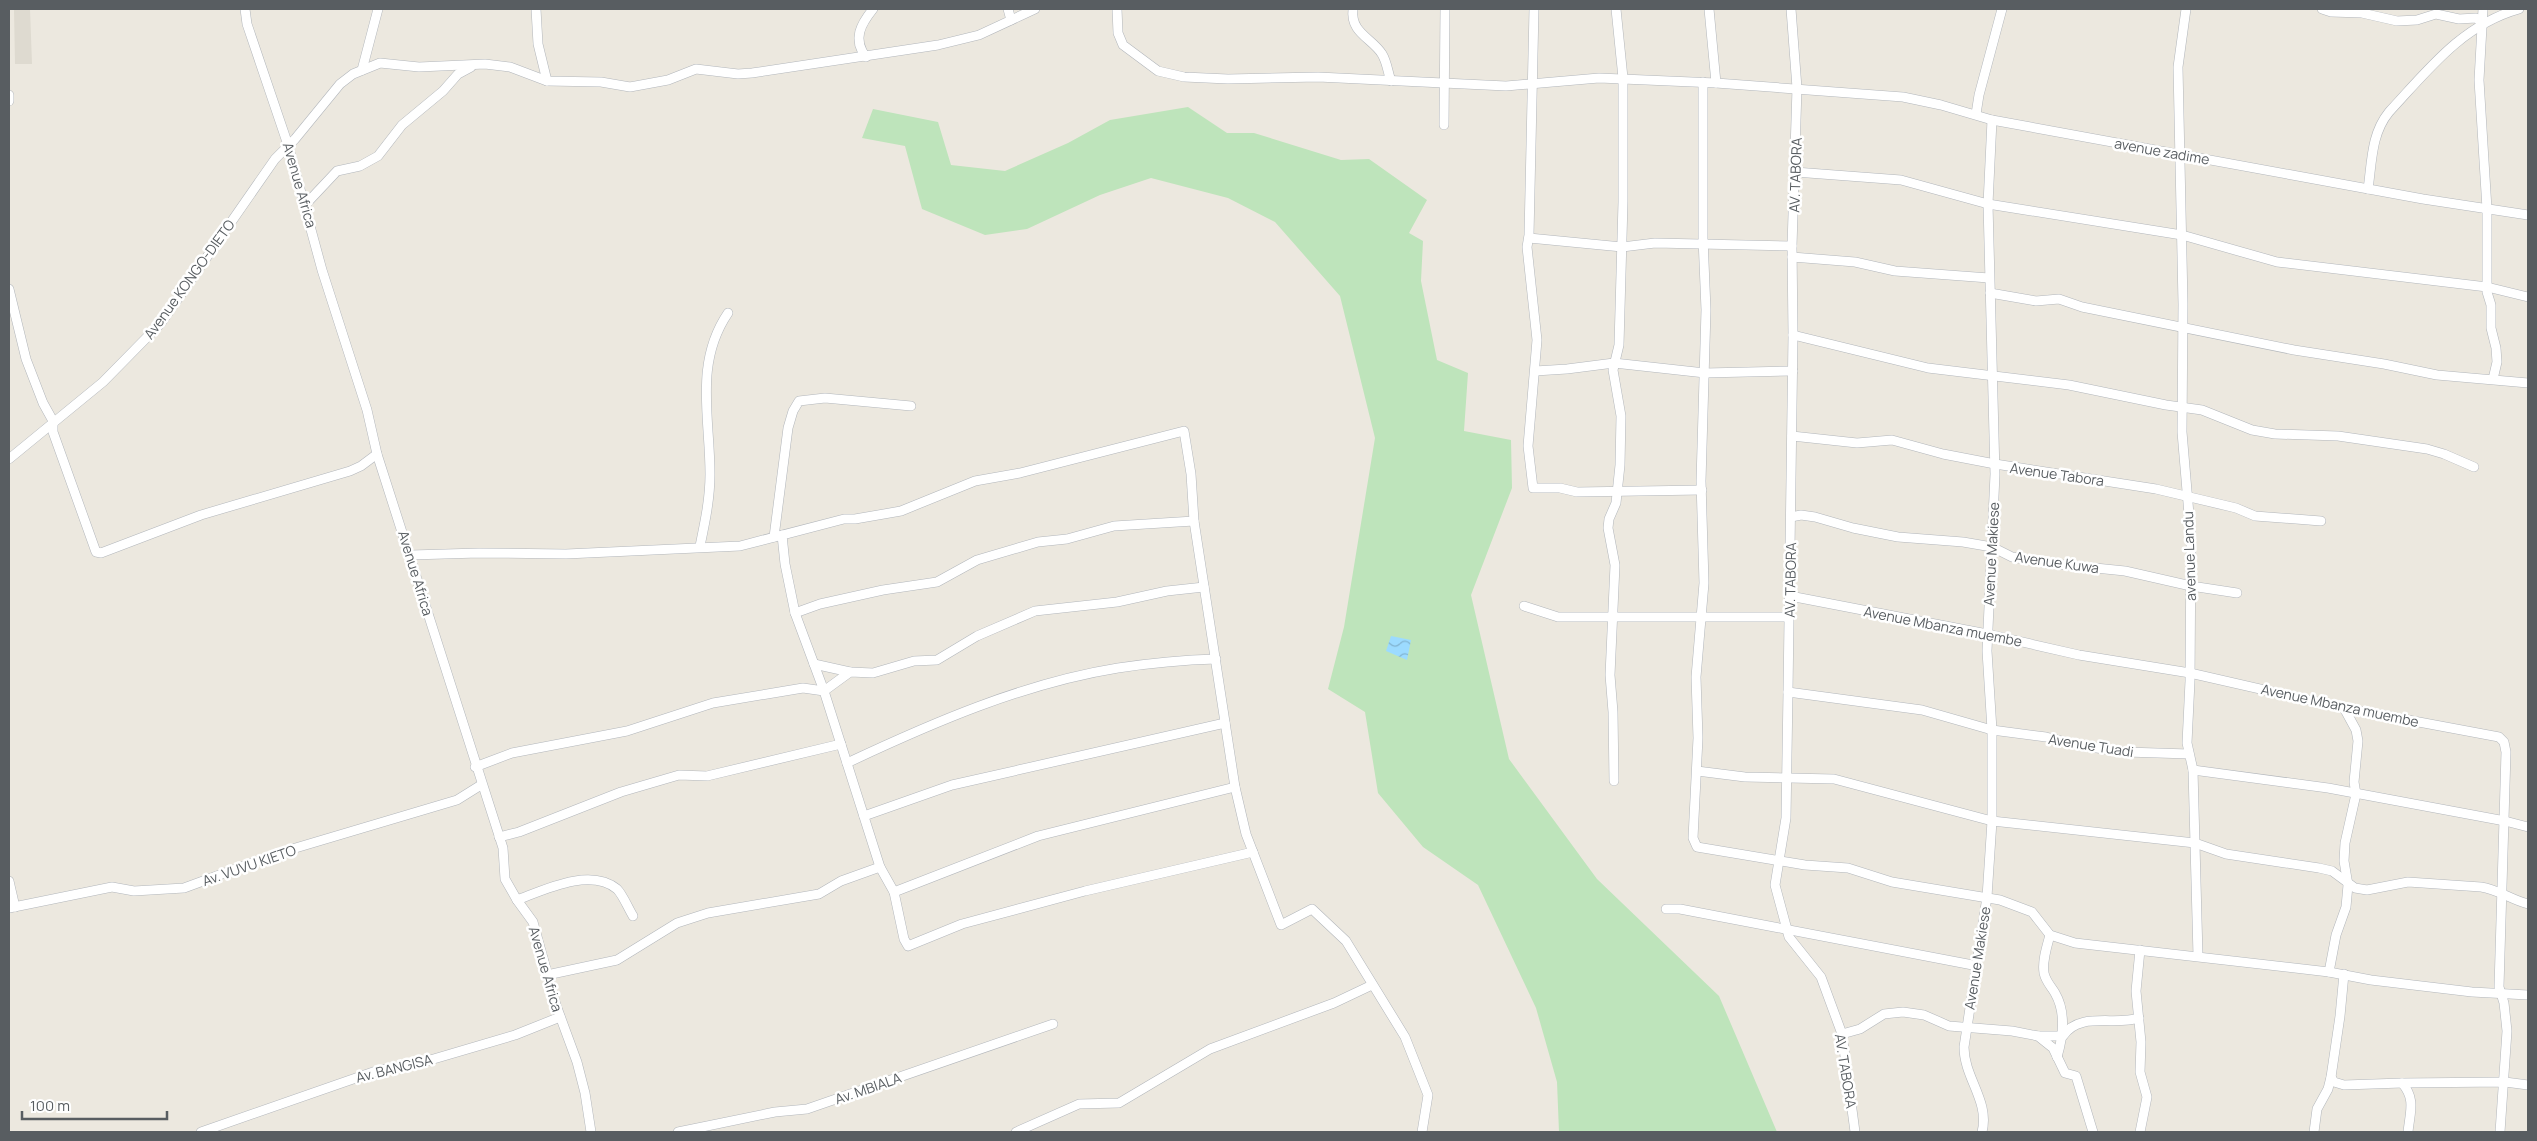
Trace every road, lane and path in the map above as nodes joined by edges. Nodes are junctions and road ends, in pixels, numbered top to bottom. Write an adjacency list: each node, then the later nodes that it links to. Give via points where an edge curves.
1 (245, 9): 37 (street, Avenue Africa, via 247,24)
2 (378, 9): 23 (street)
3 (536, 9): 25 (street, via 538,44)
4 (873, 9): 21 (street, via 859,32 859,48)
5 (1008, 9): 19 (street)
6 (1034, 9): 19 (street)
7 (1117, 9): 26 (street, avenue zadime, via 1118,33 1123,45 1167,74 1228,79 1318,76)
8 (1353, 9): 26 (street, via 1360,33 1384,57)
9 (1445, 9): 27 (street)
10 (1534, 9): 30 (street)
11 (1616, 9): 24 (street)
12 (1709, 9): 29 (street)
13 (1791, 9): 31 (street, AV. TABORA)
14 (2002, 9): 34 (street)
15 (2186, 9): 38 (street, avenue Landu, via 2178,67)
16 (2322, 9): 20 (street, via 2396,21 2417,20 2436,14 2459,19 2476,18)
17 (2483, 9): 20 (street)
18 (2519, 9): 20 (street)
19 (1011, 20): 21 (street, via 968,38)
20 (2483, 23): 40 (street, via 2443,53 2381,122 2374,140); 43 (street, via 2479,80)
21 (866, 56): 25 (street, via 738,74 696,70 638,87 601,82)
22 (485, 64): 23 (street, Avenue KONGO-DIETO, via 412,67 380,63); 25 (street, Avenue KONGO-DIETO, via 510,67); 42 (street, via 465,68 402,126 378,156 360,166 337,171)
23 (362, 70): 37 (street, Avenue KONGO-DIETO, via 340,84)
24 (1623, 78): 28 (street, avenue zadime, via 1671,83); 30 (street, avenue zadime); 49 (street)
25 (546, 81)
26 (1390, 81): 27 (street, avenue zadime)
27 (1444, 82): 30 (street, avenue zadime); 36 (street)
28 (1703, 82): 29 (street, avenue zadime); 47 (street)
29 (1716, 83): 31 (street, avenue zadime)
30 (1532, 85): 46 (street)
31 (1797, 88): 34 (street, avenue zadime, via 1903,97); 39 (street, AV. TABORA)
32 (9, 94): 33 (street)
33 (9, 101)
34 (1976, 114): 35 (street, avenue zadime)
35 (1992, 120): 38 (street, avenue zadime); 41 (street, Avenue Makiese)
36 (1444, 125)
37 (288, 145): 42 (street, Avenue Africa); 68 (street, Avenue KONGO-DIETO, via 249,194 162,323 103,382)
38 (2181, 154): 40 (street, avenue zadime); 45 (street, avenue Landu)
39 (1795, 172): 41 (street, via 1901,180); 48 (street, AV. TABORA)
40 (2368, 189): 43 (street, avenue zadime)
41 (1988, 204): 45 (street); 51 (street, Avenue Makiese)
42 (305, 205): 70 (street, Avenue Africa, via 322,270 367,410)
43 (2487, 209): 44 (street, avenue zadime); 52 (street)
44 (2528, 216)
45 (2182, 235): 52 (street, via 2277,262); 57 (street, avenue Landu)
46 (1529, 238): 49 (street); 61 (street, via 1528,265 1537,340)
47 (1704, 245): 48 (street); 49 (street, via 1655,243); 62 (street)
48 (1792, 246): 50 (street, AV. TABORA)
49 (1622, 247): 59 (street, via 1619,345)
50 (1792, 257): 51 (street, via 1855,262 1895,271); 58 (street, AV. TABORA)
51 (1990, 278): 54 (street, Avenue Makiese)
52 (2487, 287): 55 (street); 64 (street, via 2496,348)
53 (9, 289): 68 (street, via 26,359)
54 (1990, 293): 57 (street, via 2036,300 2059,299 2082,307); 63 (street, Avenue Makiese)
55 (2528, 297)
56 (728, 313): 81 (street, via 716,330 707,367 710,494)
57 (2183, 328): 64 (street, via 2437,375); 67 (street, avenue Landu)
58 (1793, 335): 60 (street, AV. TABORA); 63 (street, via 1928,368)
59 (1614, 363): 61 (street); 62 (street); 75 (street, via 1613,380 1621,416)
60 (1793, 370): 62 (street); 69 (street, AV. TABORA)
61 (1535, 371): 75 (street, via 1528,446 1533,488)
62 (1705, 373): 74 (street)
63 (1992, 375): 67 (street); 72 (street, Avenue Makiese)
64 (2493, 378): 65 (street)
65 (2528, 383)
66 (911, 406): 80 (street, via 824,398 799,401 788,428)
67 (2182, 407): 73 (street, via 2202,410 2252,430 2294,436 2338,436 2408,446 2444,454); 76 (street, avenue Landu)
68 (53, 421): 70 (street, via 53,432 82,514 96,552 101,553 201,515 350,471); 71 (street, Avenue KONGO-DIETO)
69 (1792, 436): 72 (street, Avenue Tabora, via 1857,443 1892,440); 77 (street, AV. TABORA)
70 (377, 454): 83 (street, Avenue Africa)
71 (9, 458)
72 (1995, 464): 76 (street, Avenue Tabora, via 2156,489); 82 (street, Avenue Makiese)
73 (2474, 467)
74 (1702, 490): 75 (street); 92 (street, via 1704,583)
75 (1618, 491): 91 (street, via 1608,528 1615,565)
76 (2187, 497): 78 (street, Avenue Tabora, via 2236,508 2255,516); 84 (street, avenue Landu)
77 (1791, 517): 82 (street, Avenue Kuwa, via 1815,516 1898,537); 87 (street, AV. TABORA)
78 (2321, 520)
79 (1194, 521): 80 (street, via 1184,431 1020,473 975,481 901,510 844,519); 85 (street); 89 (street, via 1114,526 1067,539 1038,542 977,560 936,582 883,590)
80 (778, 536): 81 (street, via 740,546); 89 (street)
81 (700, 546): 83 (street, via 574,553)
82 (1992, 547): 84 (street, Avenue Kuwa, via 2012,556 2046,563 2125,571); 93 (street, Avenue Makiese)
83 (410, 555): 106 (street, Avenue Africa)
84 (2191, 586): 86 (street, Avenue Kuwa); 97 (street, avenue Landu)
85 (1204, 587): 94 (street); 96 (street, via 1117,602 1035,611 977,636 937,660 914,661 873,673)
86 (2237, 593)
87 (1790, 596): 90 (street, AV. TABORA); 93 (street, Avenue Mbanza muembe)
88 (1524, 606): 91 (street, via 1558,617)
89 (795, 613): 95 (street)
90 (1789, 617): 92 (street); 99 (street, AV. TABORA)
91 (1612, 618): 92 (street); 110 (street, via 1610,675)
92 (1701, 618): 108 (street, via 1696,677)
93 (1987, 634): 97 (street, Avenue Mbanza muembe, via 2079,655); 102 (street, Avenue Makiese)
94 (1216, 659): 101 (street); 105 (street, via 1169,661 1072,678 970,712)
95 (814, 664): 96 (street); 98 (street)
96 (850, 672): 98 (street)
97 (2190, 673): 100 (street, Avenue Mbanza muembe); 104 (street, avenue Landu)
98 (824, 691): 103 (street); 106 (street, via 803,688 713,703 626,731 512,753)
99 (1788, 692): 102 (street, Avenue Tuadi, via 1922,710); 109 (street, AV. TABORA)
100 (2344, 708): 113 (street, via 2358,741); 116 (street, Avenue Mbanza muembe, via 2499,737 2506,752)
101 (1225, 723): 112 (street); 114 (street, via 952,785)
102 (1992, 730): 104 (street, Avenue Tuadi, via 2126,752); 115 (street, Avenue Makiese)
103 (841, 744): 105 (street); 118 (street, via 707,776 679,775 621,792)
104 (2189, 754): 107 (street, avenue Landu)
105 (847, 763): 114 (street)
106 (475, 767): 111 (street, Avenue Africa)
107 (2193, 770): 113 (street); 119 (street, avenue Landu)
108 (1697, 771): 109 (street); 121 (street, via 1693,838 1696,847)
109 (1786, 778): 115 (street, via 1834,779); 121 (street, AV. TABORA, via 1786,818)
110 (1614, 781)
111 (481, 785): 118 (street, Avenue Africa); 130 (street, Av. VUVU KIETO, via 457,800 282,852 184,888 134,891 112,887)
112 (1235, 787): 120 (street); 125 (street, via 1038,836)
113 (2356, 794): 116 (street); 124 (street, via 2346,837 2344,861)
114 (864, 816): 122 (street)
115 (1992, 821): 119 (street); 127 (street, Avenue Makiese)
116 (2505, 821): 117 (street); 126 (street, Avenue Mbanza muembe)
117 (2528, 827)
118 (499, 837): 128 (street, Avenue Africa, via 505,879)
119 (2195, 843): 124 (street, via 2226,854 2332,871); 136 (street, avenue Landu)
120 (1253, 852): 125 (street, via 962,924 908,946); 141 (street, via 1281,925 1312,909 1346,941)
121 (1780, 861): 127 (street, via 1848,868 1892,882); 133 (street, AV. TABORA, via 1775,885)
122 (880, 867): 125 (street); 140 (street, via 841,880 819,894 685,920 617,960)
123 (9, 881): 130 (street)
124 (2348, 885): 126 (street, via 2366,890 2408,882 2474,886); 138 (street, via 2346,907 2336,935)
125 (894, 892)
126 (2502, 895): 129 (street); 142 (street, Avenue Mbanza muembe)
127 (1987, 898): 134 (street, via 2015,904 2032,912); 137 (street, Avenue Makiese)
128 (517, 900): 132 (street, via 574,881 598,880 617,890); 140 (street, Avenue Africa, via 533,922)
129 (2528, 904)
130 (12, 907)
131 (1666, 909): 133 (street)
132 (633, 916)
133 (1786, 928): 137 (street); 148 (street, AV. TABORA, via 1792,942 1821,976)
134 (2050, 934): 135 (street, via 2075,944); 150 (street, via 2044,967 2046,980 2060,1006)
135 (2140, 950): 136 (street); 145 (street, via 2136,991)
136 (2198, 956): 138 (street)
137 (1976, 965): 147 (street, Avenue Makiese)
138 (2329, 972): 139 (street)
139 (2344, 974): 142 (street, via 2472,992); 152 (street)
140 (547, 975): 144 (street, Avenue Africa)
141 (1372, 985): 159 (street, via 1334,1003 1210,1049 1119,1103 1079,1104); 160 (street, via 1405,1037 1428,1095)
142 (2500, 992): 143 (street); 154 (street, Avenue Mbanza muembe, via 2506,1018)
143 (2528, 995)
144 (560, 1017): 156 (street, Av. BANGISA, via 515,1035 420,1063 376,1070); 157 (street, Avenue Africa, via 577,1062)
145 (2139, 1018): 150 (street, via 2089,1021 2072,1026); 164 (street, via 2140,1072 2147,1097)
146 (1053, 1024): 158 (street, Av. MBIALA, via 807,1109 775,1112)
147 (1967, 1026): 148 (street, via 1949,1026 1924,1015 1893,1012 1873,1019 1860,1029); 149 (street); 162 (street, Avenue Makiese, via 1964,1058 1983,1104)
148 (1842, 1034): 161 (street, AV. TABORA)
149 (2038, 1036): 150 (street); 151 (street, via 2053,1048)
150 (2063, 1036): 151 (street)
151 (2057, 1057): 163 (street, via 2065,1073 2076,1076)
152 (2331, 1077): 153 (street, via 2334,1082 2344,1085); 165 (street, via 2317,1108)
153 (2402, 1082): 154 (street); 166 (street, via 2412,1103)
154 (2505, 1082): 155 (street); 167 (street, Avenue Mbanza muembe)
155 (2528, 1085)
156 (201, 1132)
157 (590, 1132)
158 (678, 1132)
159 (1016, 1132)
160 (1422, 1132)
161 (1855, 1132)
162 (1982, 1132)
163 (2093, 1132)
164 (2140, 1132)
165 (2314, 1132)
166 (2408, 1132)
167 (2500, 1132)

